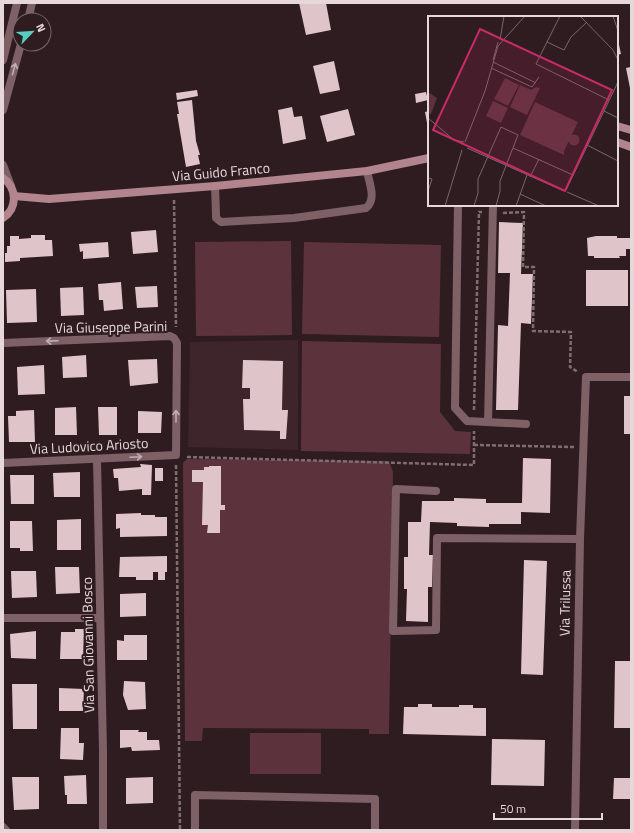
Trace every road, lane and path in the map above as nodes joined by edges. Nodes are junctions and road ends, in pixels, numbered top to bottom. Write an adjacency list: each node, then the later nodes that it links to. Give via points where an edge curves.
1 (18, 3): 3 (street)
2 (18, 52): 4 (street, one-way to 2)
3 (3, 60)
4 (5, 94): 5 (street)
5 (3, 110)
6 (618, 142): 7 (street)
7 (631, 147)
8 (428, 158): 10 (street, Via Guido Franco)
9 (3, 165): 13 (street)
10 (367, 171): 12 (street, Via Guido Franco); 12 (street, via 372,199 366,208 294,218 221,222 216,214)
11 (3, 178): 13 (street)
12 (215, 186): 14 (street, Via Guido Franco, via 49,199)
13 (12, 187): 14 (street)
14 (14, 196): 17 (street, via 11,210)
15 (458, 206): 21 (street, via 455,408 467,421)
16 (493, 209): 19 (path, via 524,212 523,267 534,267 533,331 571,332 570,367); 21 (path, via 479,212); 22 (street)
17 (3, 218)
18 (3, 343): 26 (street, Via Giuseppe Parini, one-way to 18, via 177,343 174,338 170,336)
19 (586, 376): 20 (street); 25 (street, Via Trilussa)
20 (631, 377)
21 (474, 422): 22 (street); 24 (path)
22 (488, 422): 23 (street)
23 (526, 424)
24 (474, 444): 25 (path); 26 (path, via 474,465)
25 (582, 448): 30 (street, Via Trilussa)
26 (176, 455): 27 (street, Via Ludovico Ariosto, one-way to 26); 36 (path)
27 (97, 459): 28 (street, Via Ludovico Ariosto); 32 (street, Via San Giovanni Bosco)
28 (3, 463)
29 (436, 491): 30 (street, via 396,490 393,631 436,630 437,538)
30 (580, 539): 39 (street, Via Trilussa)
31 (3, 618): 32 (street)
32 (100, 618): 35 (street, Via San Giovanni Bosco)
33 (3, 827): 34 (street)
34 (6, 830)
35 (103, 830)
36 (180, 830)
37 (195, 830): 38 (street, via 195,796 375,799)
38 (375, 830)
39 (575, 830)

